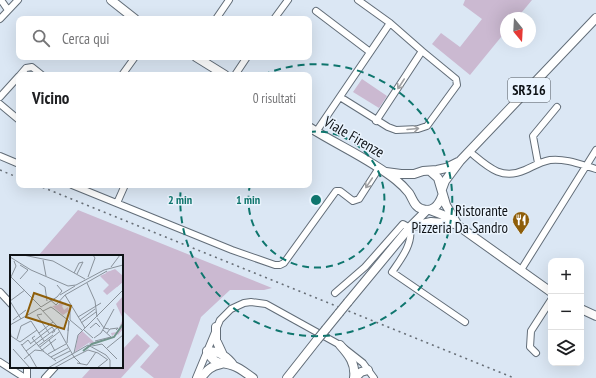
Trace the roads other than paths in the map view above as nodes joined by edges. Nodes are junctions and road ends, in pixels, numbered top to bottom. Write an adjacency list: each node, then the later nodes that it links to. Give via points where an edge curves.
1 (1, 0): 7 (street)
2 (18, 0): 7 (street)
3 (111, 0): 9 (main road)
4 (229, 0): 10 (street)
5 (288, 0): 11 (street)
6 (358, 0): 14 (street)
7 (8, 10): 13 (street)
8 (316, 11): 16 (street)
9 (131, 16)
10 (218, 16)
11 (276, 16)
12 (596, 18): 34 (main road, SR316)
13 (0, 19)
14 (390, 23): 15 (street); 16 (street)
15 (422, 51): 31 (street, one-way to 31); 31 (street, one-way to 15, via 396,130 418,130 428,126 457,85 456,79)
16 (370, 52): 27 (street)
17 (134, 60): 22 (street)
18 (201, 60): 23 (main road)
19 (245, 60): 24 (street)
20 (23, 72): 21 (street, via 26,68 32,67)
21 (38, 72)
22 (124, 72)
23 (220, 72)
24 (237, 72)
25 (16, 80): 26 (street)
26 (0, 98)
27 (340, 98): 31 (street); 32 (street)
28 (0, 104): 30 (street)
29 (557, 107): 38 (street, via 533,136)
30 (16, 117)
31 (376, 121)
32 (313, 129): 41 (main road, Viale Firenze)
33 (596, 150): 39 (street)
34 (470, 152): 36 (main road, SR316); 38 (street, via 495,171 505,175 517,174)
35 (0, 156): 37 (street)
36 (460, 161): 42 (main road, SR316, via 446,168); 46 (main road, SR316, via 448,177)
37 (16, 163)
38 (538, 163): 39 (street, via 560,159)
39 (586, 166): 40 (street); 53 (street)
40 (596, 169)
41 (382, 170): 43 (main road, Viale Firenze); 47 (main road, Viale Firenze); 48 (street, one-way to 48, via 359,199 353,201 340,191 336,191 280,265 232,250)
42 (430, 171): 43 (main road, Viale Firenze / SR316); 46 (main road, via 438,178)
43 (414, 174): 47 (main road, via 409,183)
44 (80, 188): 48 (street)
45 (124, 188): 48 (street)
46 (442, 193): 50 (main road, SR316, via 438,204); 51 (main road)
47 (409, 194): 49 (main road, Viale Firenze)
48 (117, 203)
49 (414, 204): 50 (main road, via 421,209); 52 (main road, SR316, via 414,216)
50 (429, 210): 51 (main road, via 443,215); 52 (main road, SR316)
51 (457, 225): 52 (main road, via 431,222); 53 (main road)
52 (410, 227): 56 (street, via 403,224 365,267); 61 (street, via 410,242 392,272); 73 (main road, SR316, bridge)
53 (521, 270): 54 (main road)
54 (548, 290)
55 (0, 292): 57 (street)
56 (335, 293)
57 (10, 303)
58 (548, 305): 65 (street, via 531,331 530,347)
59 (584, 310): 60 (main road)
60 (596, 316)
61 (465, 322)
62 (216, 327): 63 (street, via 231,309 244,303 259,302); 64 (street); 66 (main road, via 218,347)
63 (340, 345): 72 (street); 80 (main road, via 353,363)
64 (207, 351): 66 (main road); 68 (main road, via 210,357); 76 (street)
65 (536, 353)
66 (224, 355): 69 (main road)
67 (0, 362): 74 (street)
68 (221, 364): 69 (main road); 77 (main road, via 207,370)
69 (234, 366): 78 (main road)
70 (27, 368): 74 (street)
71 (54, 368): 75 (street)
72 (368, 370): 80 (main road); 81 (main road); 82 (street)
73 (290, 376): 79 (main road)
74 (26, 378)
75 (45, 378)
76 (196, 378)
77 (201, 378)
78 (253, 378)
79 (280, 378)
80 (355, 378)
81 (365, 378)
82 (374, 378)

